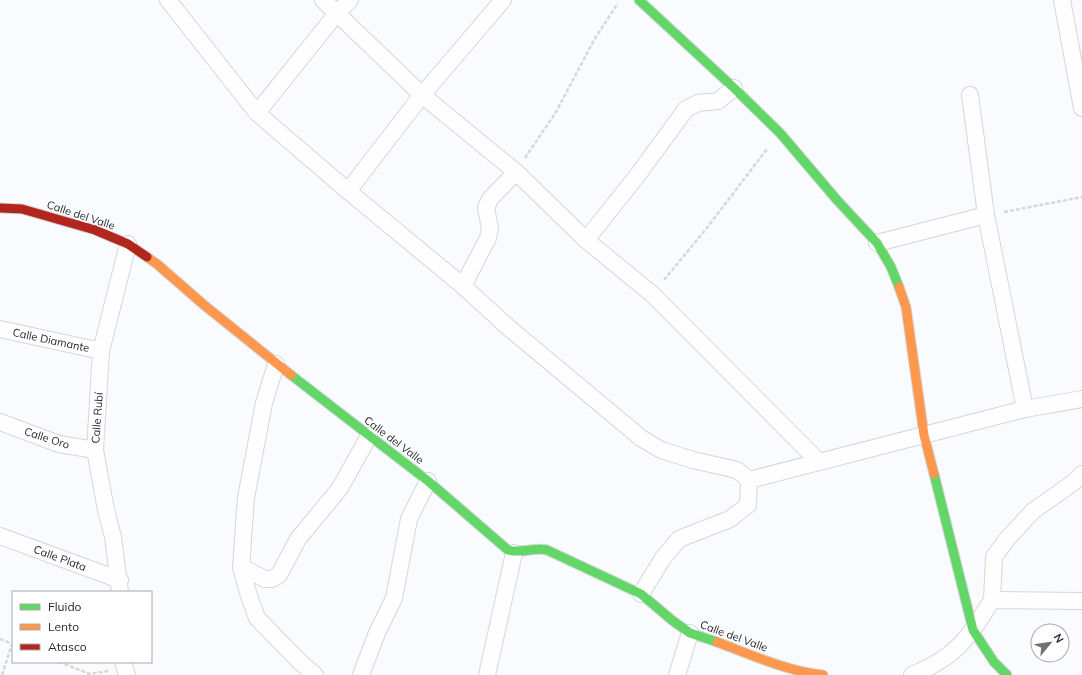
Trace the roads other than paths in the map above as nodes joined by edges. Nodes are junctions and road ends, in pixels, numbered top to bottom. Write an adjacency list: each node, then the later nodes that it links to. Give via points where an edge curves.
1 (168, 0): 12 (street)
2 (323, 0): 7 (street)
3 (350, 0): 7 (street)
4 (503, 0): 9 (street)
5 (639, 0): 8 (street)
6 (1062, 0): 11 (street)
7 (337, 13): 9 (street); 12 (street)
8 (734, 88): 17 (street, via 718,102 698,103 686,109); 18 (street, via 780,133)
9 (422, 95): 13 (street); 14 (street)
10 (970, 95): 16 (street)
11 (1082, 108)
12 (257, 113): 14 (street)
13 (516, 172): 17 (street); 20 (street, via 490,199 486,208 490,228 488,238)
14 (348, 191): 20 (street)
15 (0, 208): 19 (street, Calle del Valle, via 22,209 95,230)
16 (986, 215): 18 (street); 25 (street)
17 (586, 240): 30 (street, via 652,294)
18 (877, 243): 27 (street, via 891,267 906,307)
19 (128, 244): 22 (street, Calle Rubí); 23 (street, Calle del Valle, via 157,264)
20 (463, 286): 32 (street, via 508,328 641,438 661,450 737,470)
21 (0, 330): 22 (street, Calle Diamante)
22 (101, 351): 29 (street, Calle Rubí)
23 (276, 364): 28 (street, Calle del Valle); 36 (street, via 264,403 246,498)
24 (1082, 399): 25 (street)
25 (1025, 409): 27 (street)
26 (0, 422): 29 (street, Calle Oro, via 59,444)
27 (924, 435): 30 (street); 41 (street)
28 (370, 436): 33 (street, Calle del Valle); 36 (street, via 340,488 298,539 279,576 265,579)
29 (95, 450): 37 (street, Calle Rubí)
30 (819, 462): 32 (street)
31 (1082, 474): 39 (street, via 1033,511 994,557)
32 (749, 480): 38 (street, via 748,505 730,519 679,539 663,558)
33 (428, 481): 35 (street, Calle del Valle); 45 (street, via 409,519 394,598 376,633)
34 (0, 536): 37 (street, Calle Plata)
35 (514, 553): 38 (street, Calle del Valle, via 537,548 548,550); 46 (street)
36 (242, 567): 44 (street, via 257,618)
37 (120, 586)
38 (641, 594): 42 (street, Calle del Valle)
39 (992, 600): 40 (street); 41 (street)
40 (1082, 601)
41 (973, 630): 43 (street, via 952,654); 50 (street, via 994,662)
42 (690, 633): 47 (street); 48 (street, Calle del Valle, via 783,666)
43 (931, 671): 49 (street)
44 (315, 675)
45 (362, 675)
46 (487, 675)
47 (677, 675)
48 (823, 675)
49 (912, 675)
50 (1007, 675)

